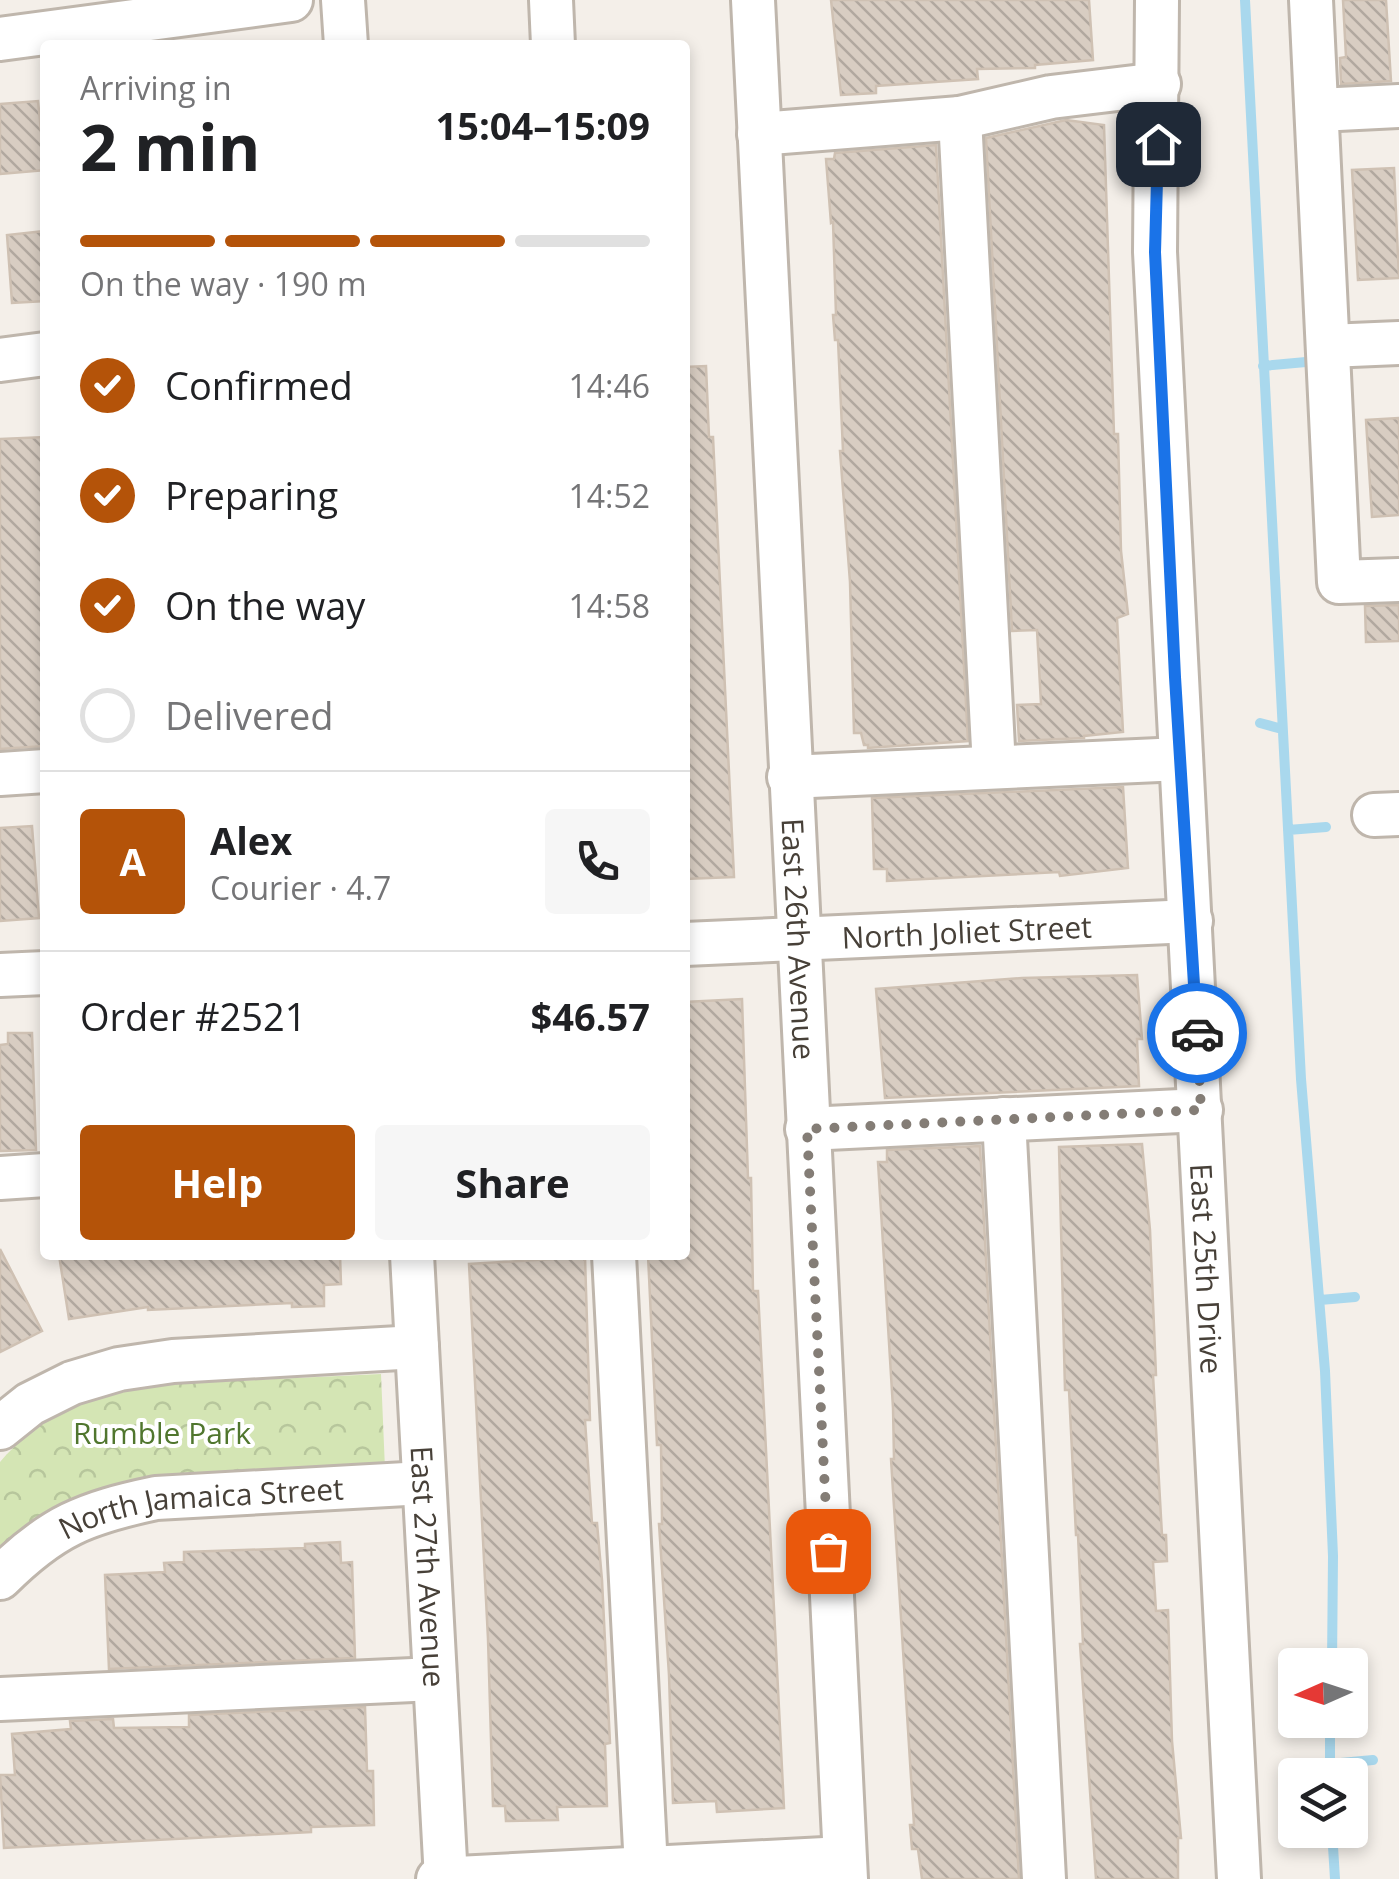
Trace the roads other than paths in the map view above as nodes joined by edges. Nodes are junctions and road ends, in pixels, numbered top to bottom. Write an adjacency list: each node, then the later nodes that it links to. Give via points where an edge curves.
1 (291, 0): 7 (street)
2 (343, 0): 8 (street)
3 (551, 0): 9 (street)
4 (753, 0): 14 (street, East 26th Avenue)
5 (1157, 0): 10 (street, East 25th Drive)
6 (1311, 0): 12 (street)
7 (0, 38)
8 (346, 40)
9 (553, 40)
10 (1158, 84): 13 (street, via 1051,96); 20 (street, East 25th Drive, via 1155,252)
11 (1399, 106): 12 (street)
12 (1318, 110): 16 (street)
13 (960, 118): 14 (street); 21 (street)
14 (759, 134): 24 (street, East 26th Avenue)
15 (1399, 343): 16 (street)
16 (1328, 346): 19 (street, via 1339,582)
17 (40, 355): 18 (street)
18 (0, 360)
19 (1399, 580)
20 (1181, 759): 21 (street); 25 (street, East 25th Drive)
21 (994, 767): 24 (street)
22 (40, 771): 23 (street)
23 (0, 774)
24 (790, 778): 26 (street, East 26th Avenue)
25 (1192, 921): 26 (street, North Joliet Street); 30 (street, East 25th Drive)
26 (797, 939): 27 (street, North Joliet Street); 32 (street, East 26th Avenue)
27 (690, 944)
28 (40, 974): 29 (street)
29 (0, 975)
30 (1201, 1110): 31 (street); 48 (street, East 25th Drive)
31 (1004, 1119): 32 (street); 47 (street)
32 (807, 1129): 44 (street, East 26th Avenue)
33 (40, 1175): 34 (street)
34 (0, 1178)
35 (412, 1260): 37 (street, East 27th Avenue)
36 (614, 1260): 43 (street)
37 (417, 1347): 38 (street, via 119,1369 44,1396); 39 (street, East 27th Avenue)
38 (0, 1428)
39 (424, 1483): 40 (street, North Jamaica Street, via 156,1498 114,1507 72,1521 33,1545); 41 (street, East 27th Avenue)
40 (0, 1578)
41 (435, 1680): 42 (street); 45 (street, East 27th Avenue)
42 (0, 1699)
43 (646, 1868): 44 (street); 45 (street)
44 (845, 1868)
45 (446, 1878): 46 (street)
46 (438, 1879)
47 (1044, 1879)
48 (1238, 1879)

